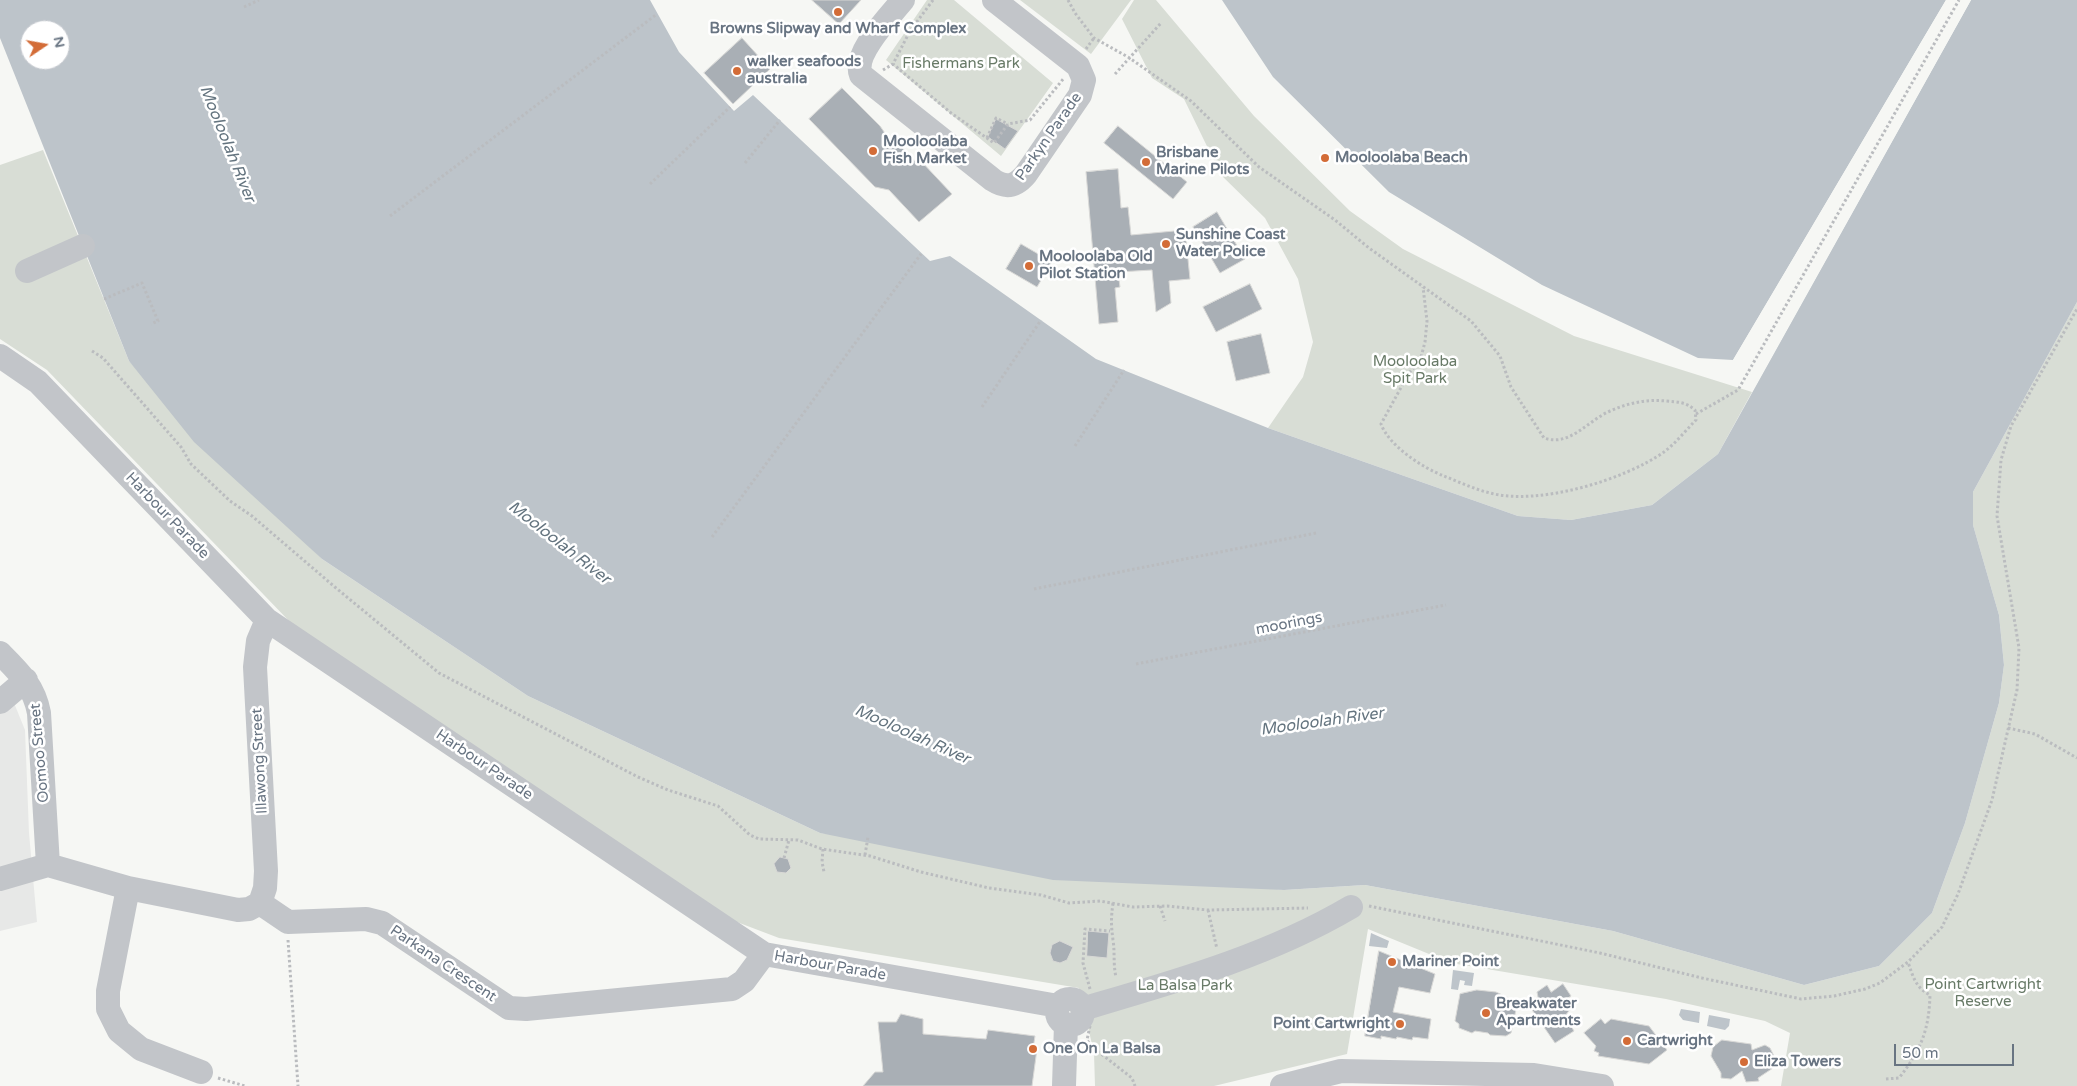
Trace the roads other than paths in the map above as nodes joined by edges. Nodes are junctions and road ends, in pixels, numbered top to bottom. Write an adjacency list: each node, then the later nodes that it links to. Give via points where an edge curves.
1 (902, 0): 2 (street, Parkyn Parade, via 862,54 858,65 861,75 1002,185 1015,185 1080,95 1084,80 1075,64)
2 (994, 0)
3 (83, 246): 4 (street)
4 (27, 271)
5 (0, 356): 6 (street, Harbour Parade, via 38,382)
6 (267, 620): 13 (street, Illawong Street, via 258,641 255,667 266,872); 15 (street, Harbour Parade)
7 (0, 653): 8 (street, Oomoo Street)
8 (26, 680): 9 (street); 10 (street, Oomoo Street, via 36,697 39,713)
9 (0, 702)
10 (48, 865): 11 (street); 12 (street)
11 (0, 879)
12 (128, 888): 13 (street, via 238,910); 17 (street, via 108,991 108,1009 119,1031 141,1049)
13 (260, 903): 15 (street, Parkana Crescent, via 288,922 366,919 382,923 509,1008 732,989 744,981)
14 (1351, 906): 16 (street, Harbour Parade, via 1320,925 1222,966)
15 (764, 954): 16 (street, Harbour Parade)
16 (1069, 1013): 18 (street)
17 (200, 1072)
18 (1064, 1086)
19 (1282, 1086): 20 (street, via 1341,1072 1534,1075)
20 (1602, 1086)

